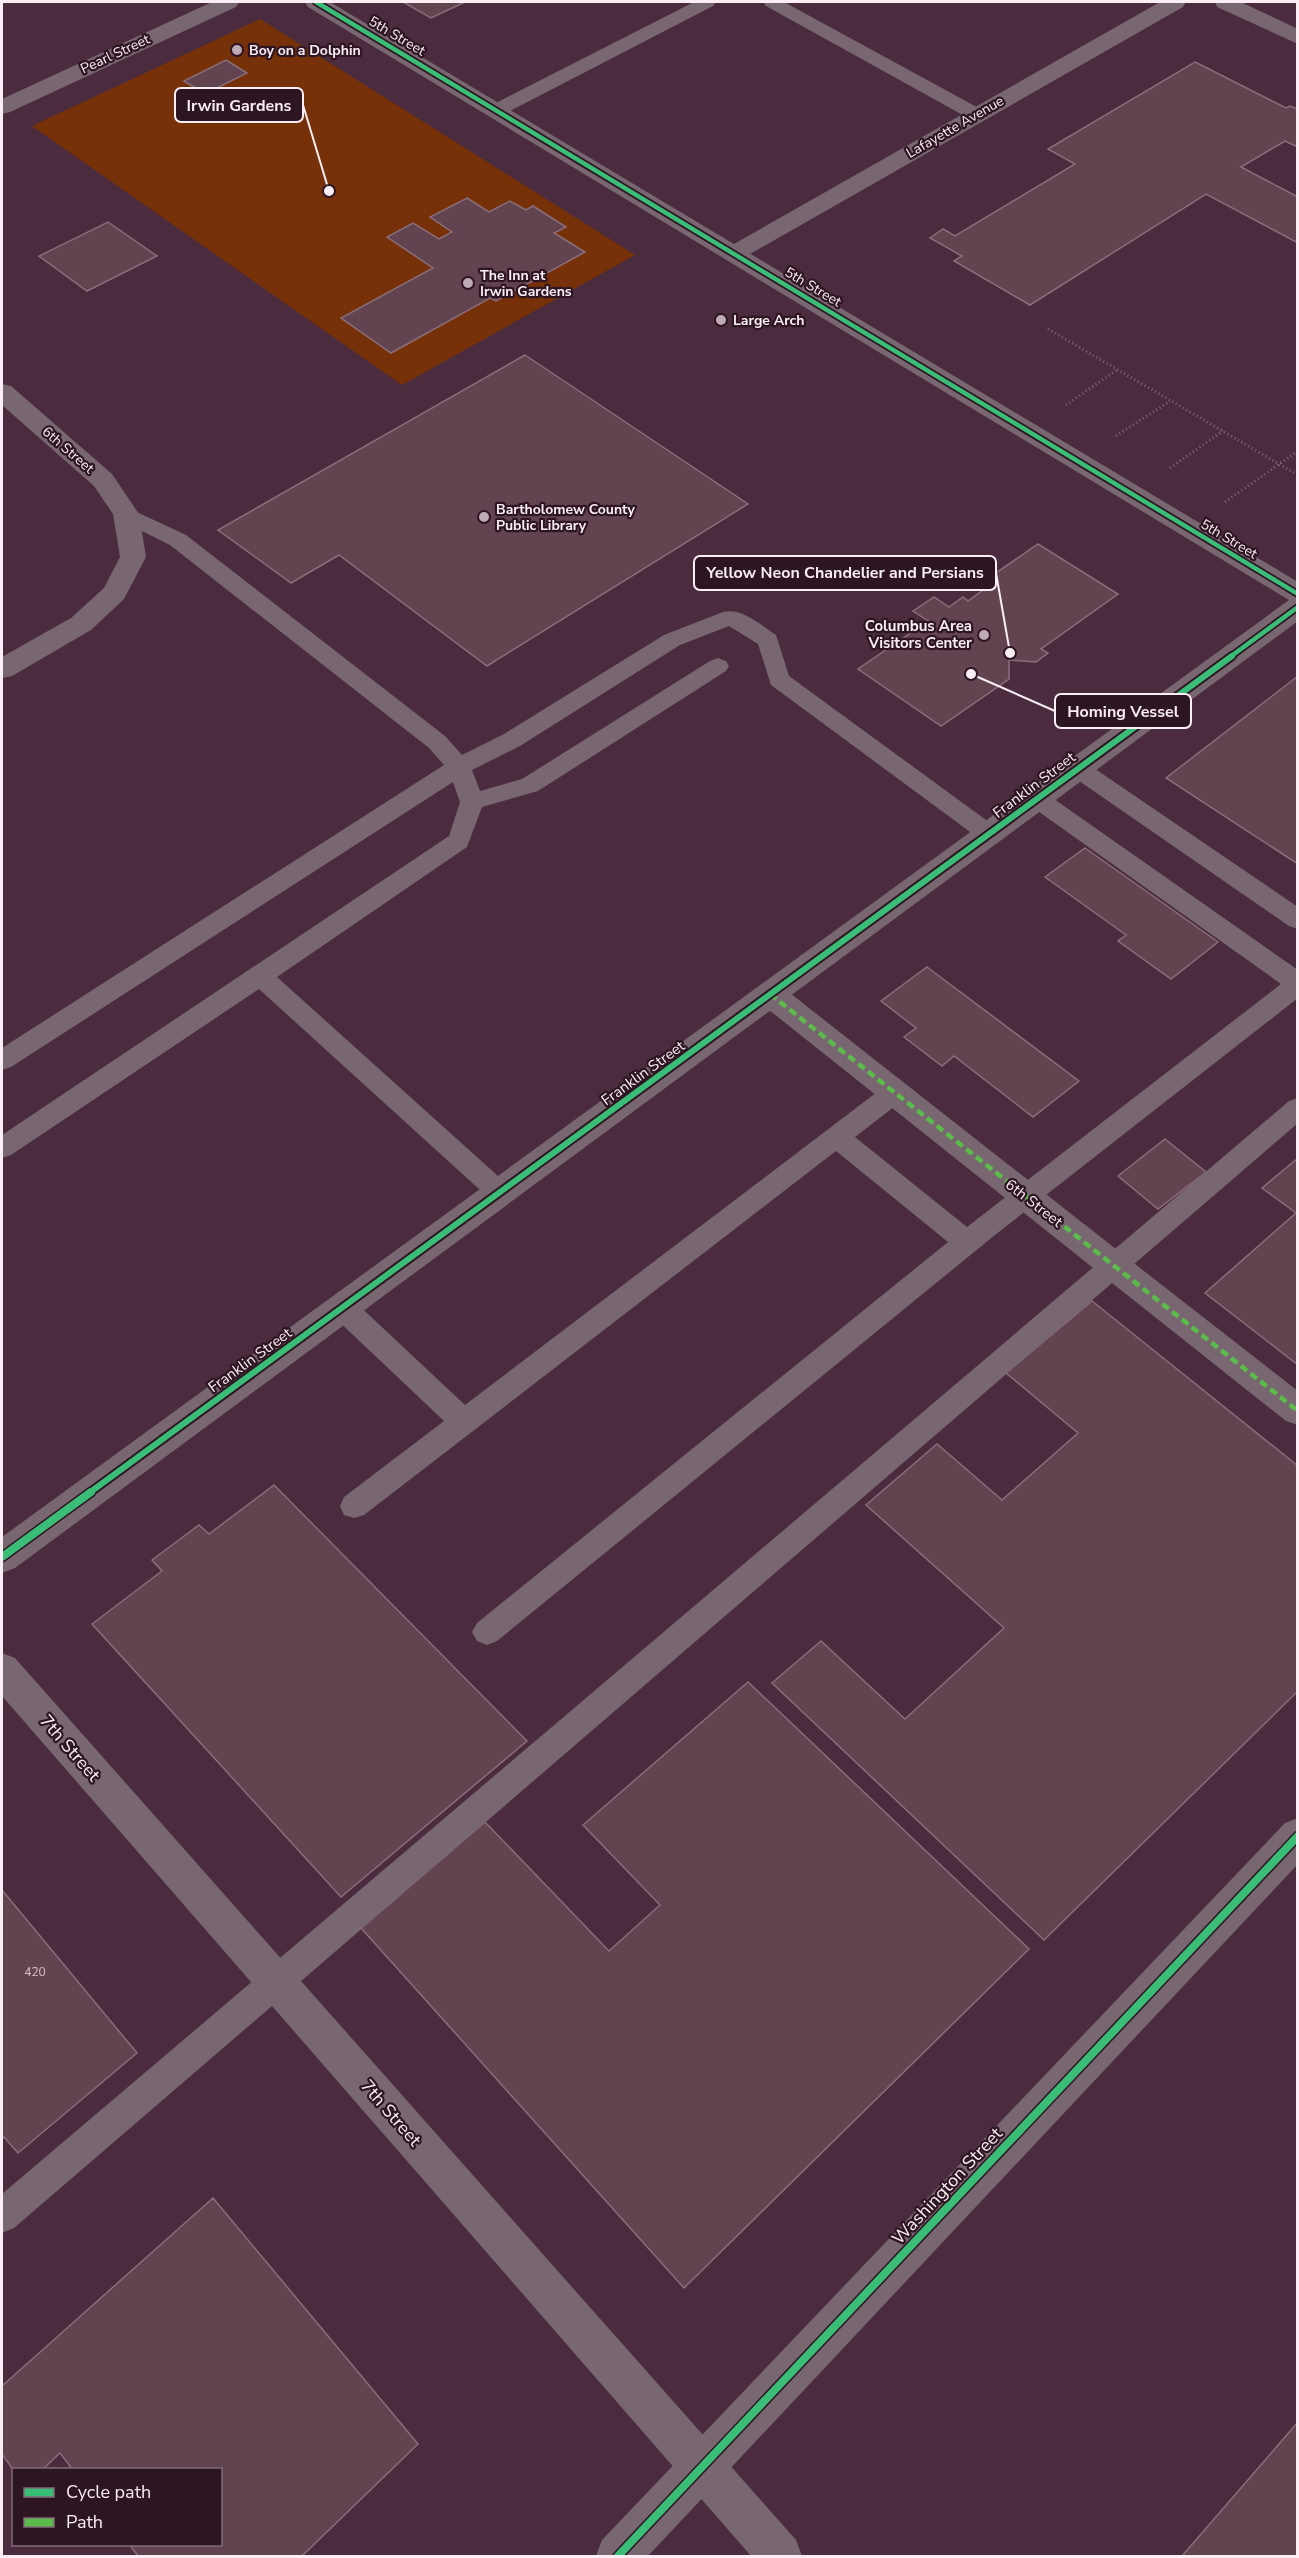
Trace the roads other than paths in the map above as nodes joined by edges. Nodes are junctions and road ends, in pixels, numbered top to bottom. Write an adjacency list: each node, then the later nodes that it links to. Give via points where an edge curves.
1 (228, 2): 8 (street, Pearl Street)
2 (316, 2): 9 (street, 5th Street)
3 (707, 2): 9 (lane)
4 (772, 2): 10 (lane)
5 (1175, 2): 10 (street, Lafayette Avenue)
6 (1225, 2): 7 (street)
7 (1298, 38)
8 (2, 107)
9 (497, 110): 11 (street, 5th Street)
10 (977, 115): 11 (street, Lafayette Avenue)
11 (735, 253): 14 (street, 5th Street)
12 (2, 392): 13 (street, 6th Street, via 103,480)
13 (126, 514): 17 (street, via 133,557 115,593 81,624); 18 (lane, via 178,540 437,742)
14 (1298, 594)
15 (1298, 607): 19 (street, Franklin Street)
16 (718, 666): 21 (lane, via 530,785)
17 (2, 669)
18 (459, 767): 21 (lane); 22 (lane, via 512,740 672,640 731,617 768,640 779,680); 27 (lane)
19 (1077, 768): 20 (street, Franklin Street); 23 (lane)
20 (1036, 798): 22 (street, Franklin Street); 25 (lane)
21 (472, 802): 24 (lane, via 459,841)
22 (989, 834): 26 (street, Franklin Street)
23 (1298, 920)
24 (260, 976): 31 (lane); 32 (lane)
25 (1298, 984): 33 (lane)
26 (770, 994): 28 (street, 6th Street); 32 (street, Franklin Street)
27 (2, 1060)
28 (894, 1093): 30 (lane); 33 (street, 6th Street)
29 (1298, 1108): 35 (lane)
30 (837, 1137): 34 (lane); 38 (lane)
31 (2, 1148)
32 (500, 1192): 36 (street, Franklin Street)
33 (1025, 1196): 34 (lane); 35 (street, 6th Street)
34 (968, 1243): 41 (lane)
35 (1114, 1266): 37 (street, 6th Street); 44 (lane)
36 (342, 1307): 38 (lane); 40 (street, Franklin Street)
37 (1298, 1411)
38 (464, 1422): 39 (lane)
39 (354, 1506)
40 (2, 1557)
41 (487, 1632)
42 (2, 1670): 44 (street, 7th Street)
43 (1298, 1836): 46 (street, Washington Street)
44 (276, 1983): 45 (lane); 46 (street, 7th Street)
45 (2, 2216)
46 (703, 2469): 47 (street, Washington Street); 48 (street, 7th Street)
47 (618, 2556)
48 (780, 2556)

